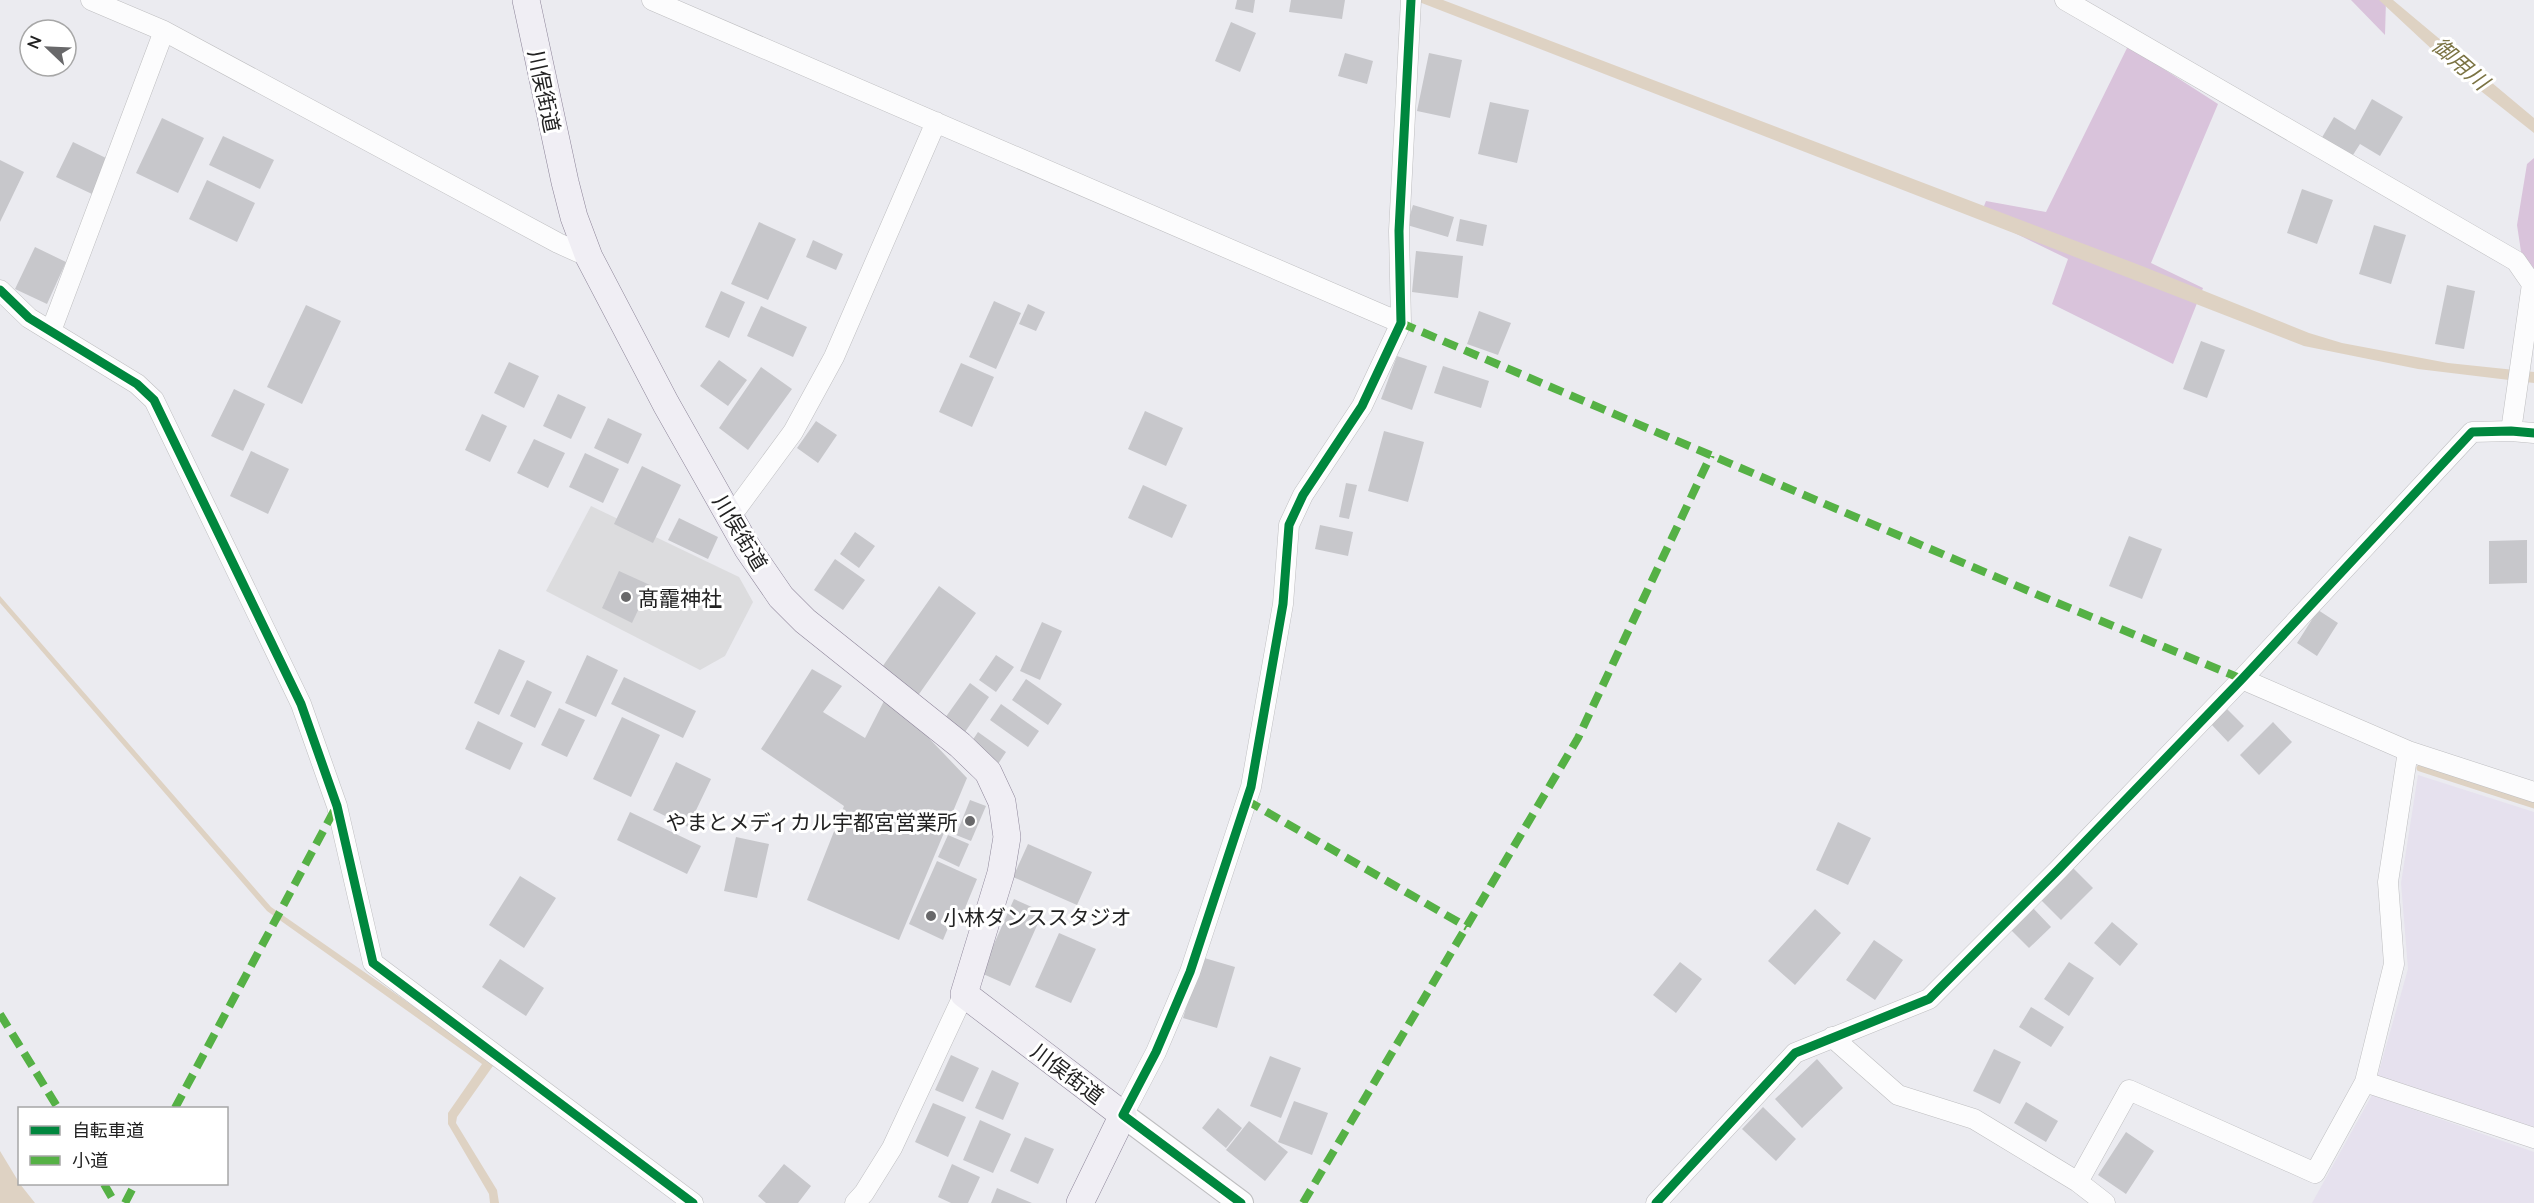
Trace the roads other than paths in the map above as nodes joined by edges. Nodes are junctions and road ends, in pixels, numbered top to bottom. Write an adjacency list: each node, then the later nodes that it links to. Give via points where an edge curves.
1 (91, 0): 6 (street)
2 (526, 0): 8 (main road, 川俣街道, via 565,182)
3 (652, 0): 7 (street)
4 (1411, 0): 10 (street, via 1399,231)
5 (2065, 0): 12 (street, via 2516,261 2532,284)
6 (164, 31): 8 (street); 11 (street)
7 (936, 122): 10 (street); 14 (street, via 834,357 793,432 737,508)
8 (589, 257): 14 (main road, 川俣街道)
9 (0, 290): 11 (street, via 29,318)
10 (1401, 323): 21 (street, via 1362,406 1303,495 1289,525 1283,604 1251,787 1190,972 1156,1052)
11 (51, 331): 24 (street, via 137,384 154,400 301,704 337,806 373,963)
12 (2511, 431): 13 (street); 15 (street, via 2472,432)
13 (2534, 433)
14 (728, 512): 18 (main road, 川俣街道, via 748,549 782,597 805,621 960,745 988,772 1002,802 1007,837 995,895)
15 (2242, 679): 16 (street); 19 (street, via 1929,999)
16 (2408, 751): 17 (street); 20 (street, via 2388,882 2394,964)
17 (2534, 792)
18 (964, 994): 21 (main road, 川俣街道); 25 (street, 川俣街道, via 892,1148)
19 (1832, 1037): 23 (street, via 1898,1095 1974,1119); 28 (street, via 1795,1053)
20 (2365, 1082): 22 (street); 23 (street, via 2315,1173 2129,1090)
21 (1123, 1115): 26 (main road, 川俣街道); 27 (street)
22 (2534, 1138)
23 (2078, 1182): 29 (street)
24 (693, 1203)
25 (855, 1203)
26 (1080, 1203)
27 (1241, 1203)
28 (1656, 1203)
29 (2105, 1203)

